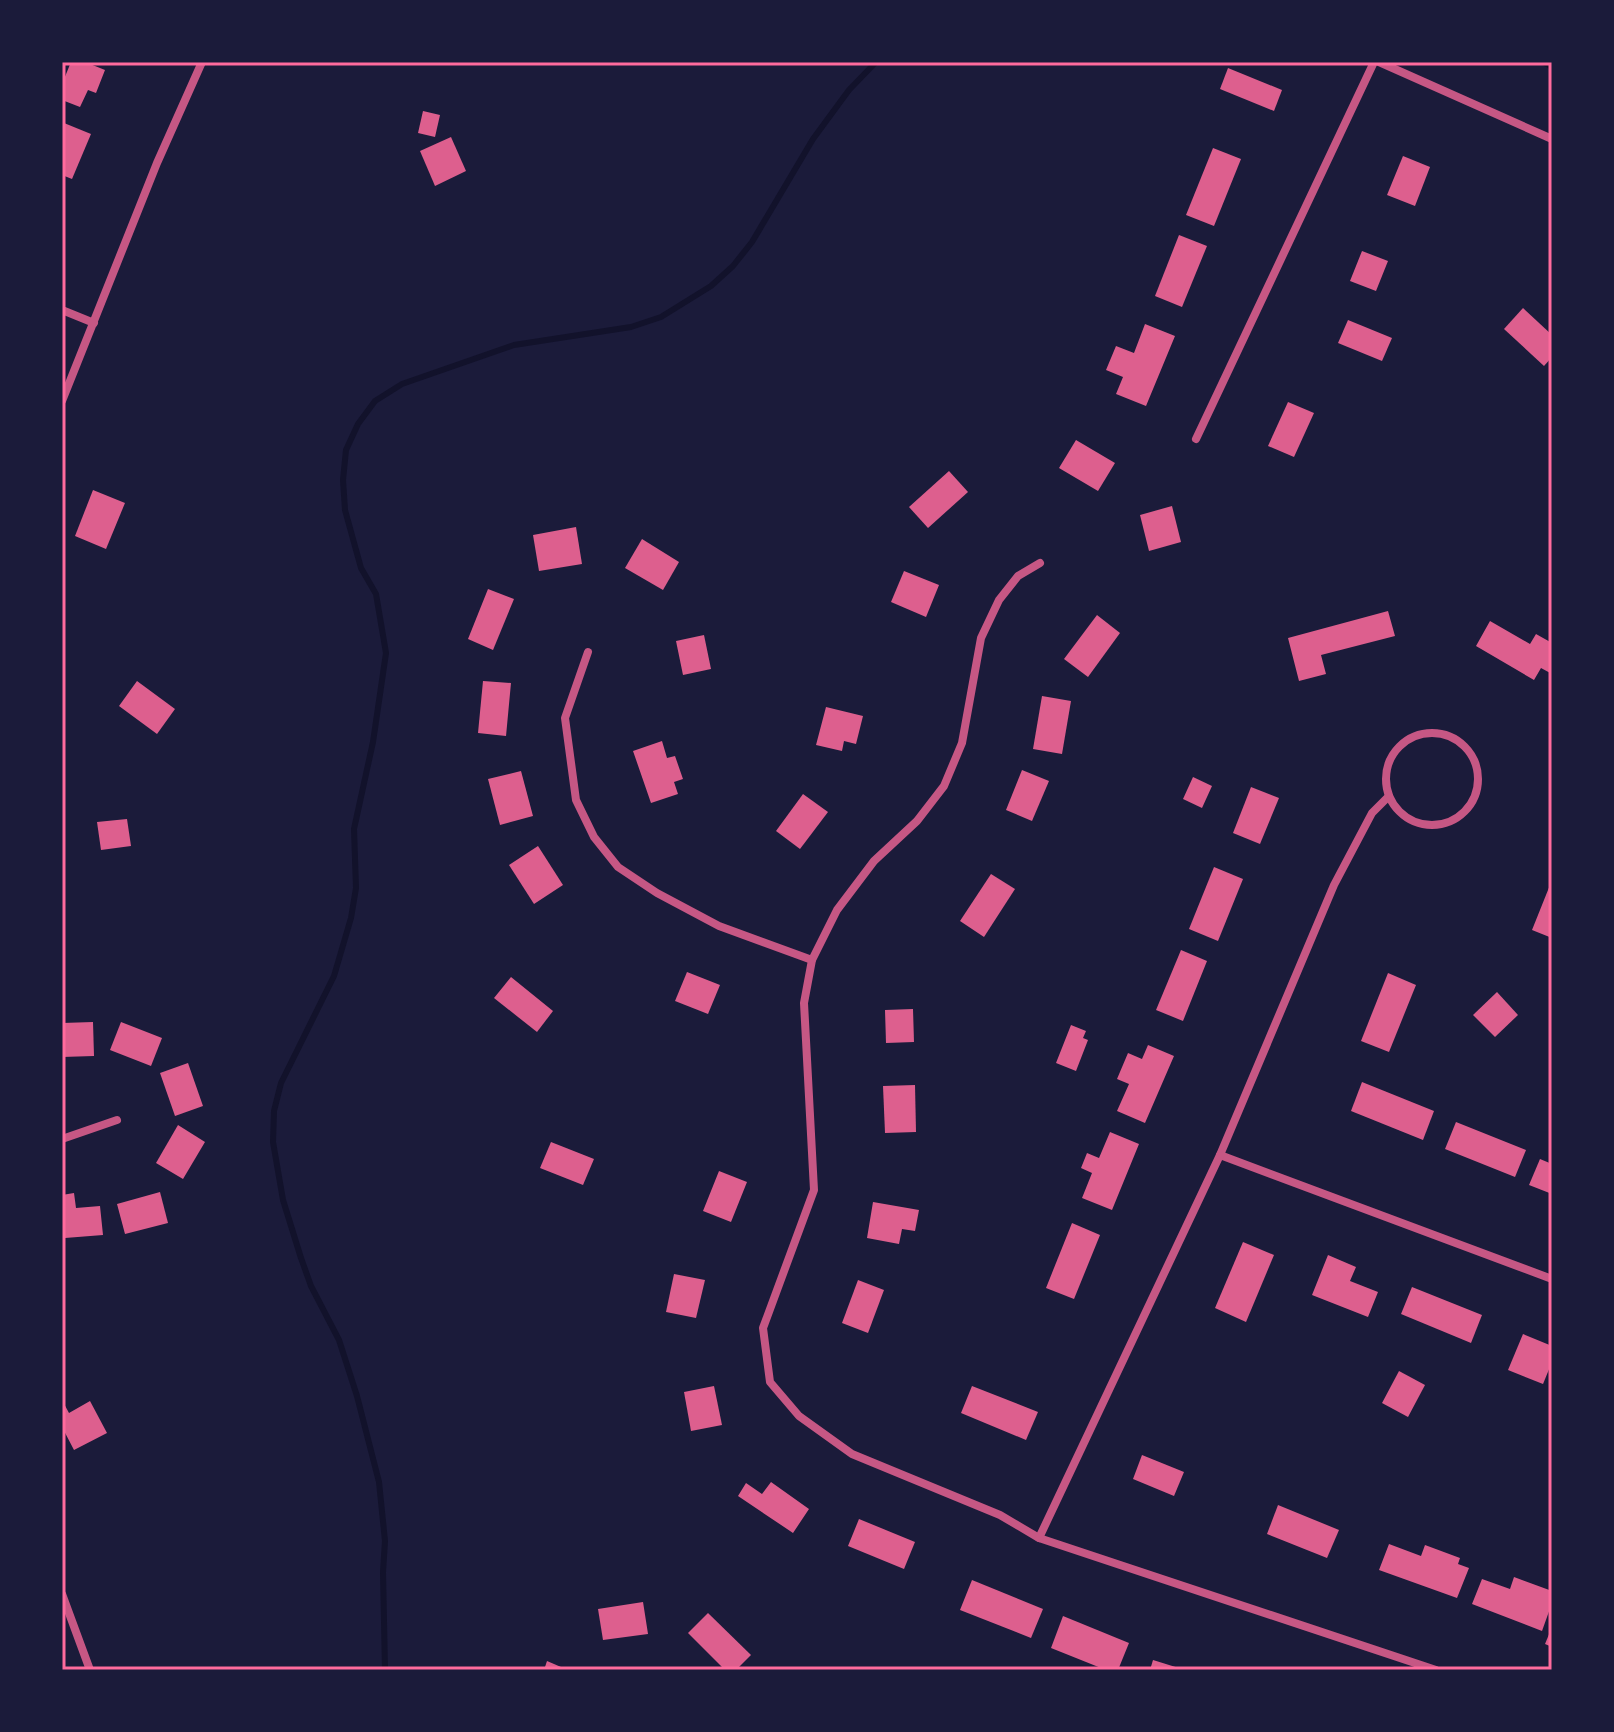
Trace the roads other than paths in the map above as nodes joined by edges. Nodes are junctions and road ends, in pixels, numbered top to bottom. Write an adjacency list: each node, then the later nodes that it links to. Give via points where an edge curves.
1 (202, 62): 5 (street)
2 (1377, 62): 3 (street); 7 (street)
3 (1552, 139)
4 (62, 310): 5 (street)
5 (94, 323): 6 (street)
6 (62, 401)
7 (1196, 439)
8 (1040, 563): 11 (street, via 1018,576 999,600 981,638 962,743 944,786 917,821 874,861 837,910)
9 (588, 652): 11 (street, via 565,718 576,800 594,837 618,867 657,893 719,926)
10 (1389, 796): 10 (street, via 1387,766 1404,742 1418,734 1433,732 1461,742 1477,767 1475,798 1466,811 1439,825 1409,819); 14 (street, via 1372,813 1334,885)
11 (812, 960): 16 (street, via 804,1003 814,1190 763,1328 770,1382 799,1416 852,1454 1000,1515)
12 (117, 1120): 13 (street)
13 (62, 1139)
14 (1220, 1155): 15 (street); 16 (street)
15 (1552, 1279)
16 (1039, 1538): 19 (street)
17 (62, 1594): 18 (street)
18 (90, 1670)
19 (1436, 1670)

